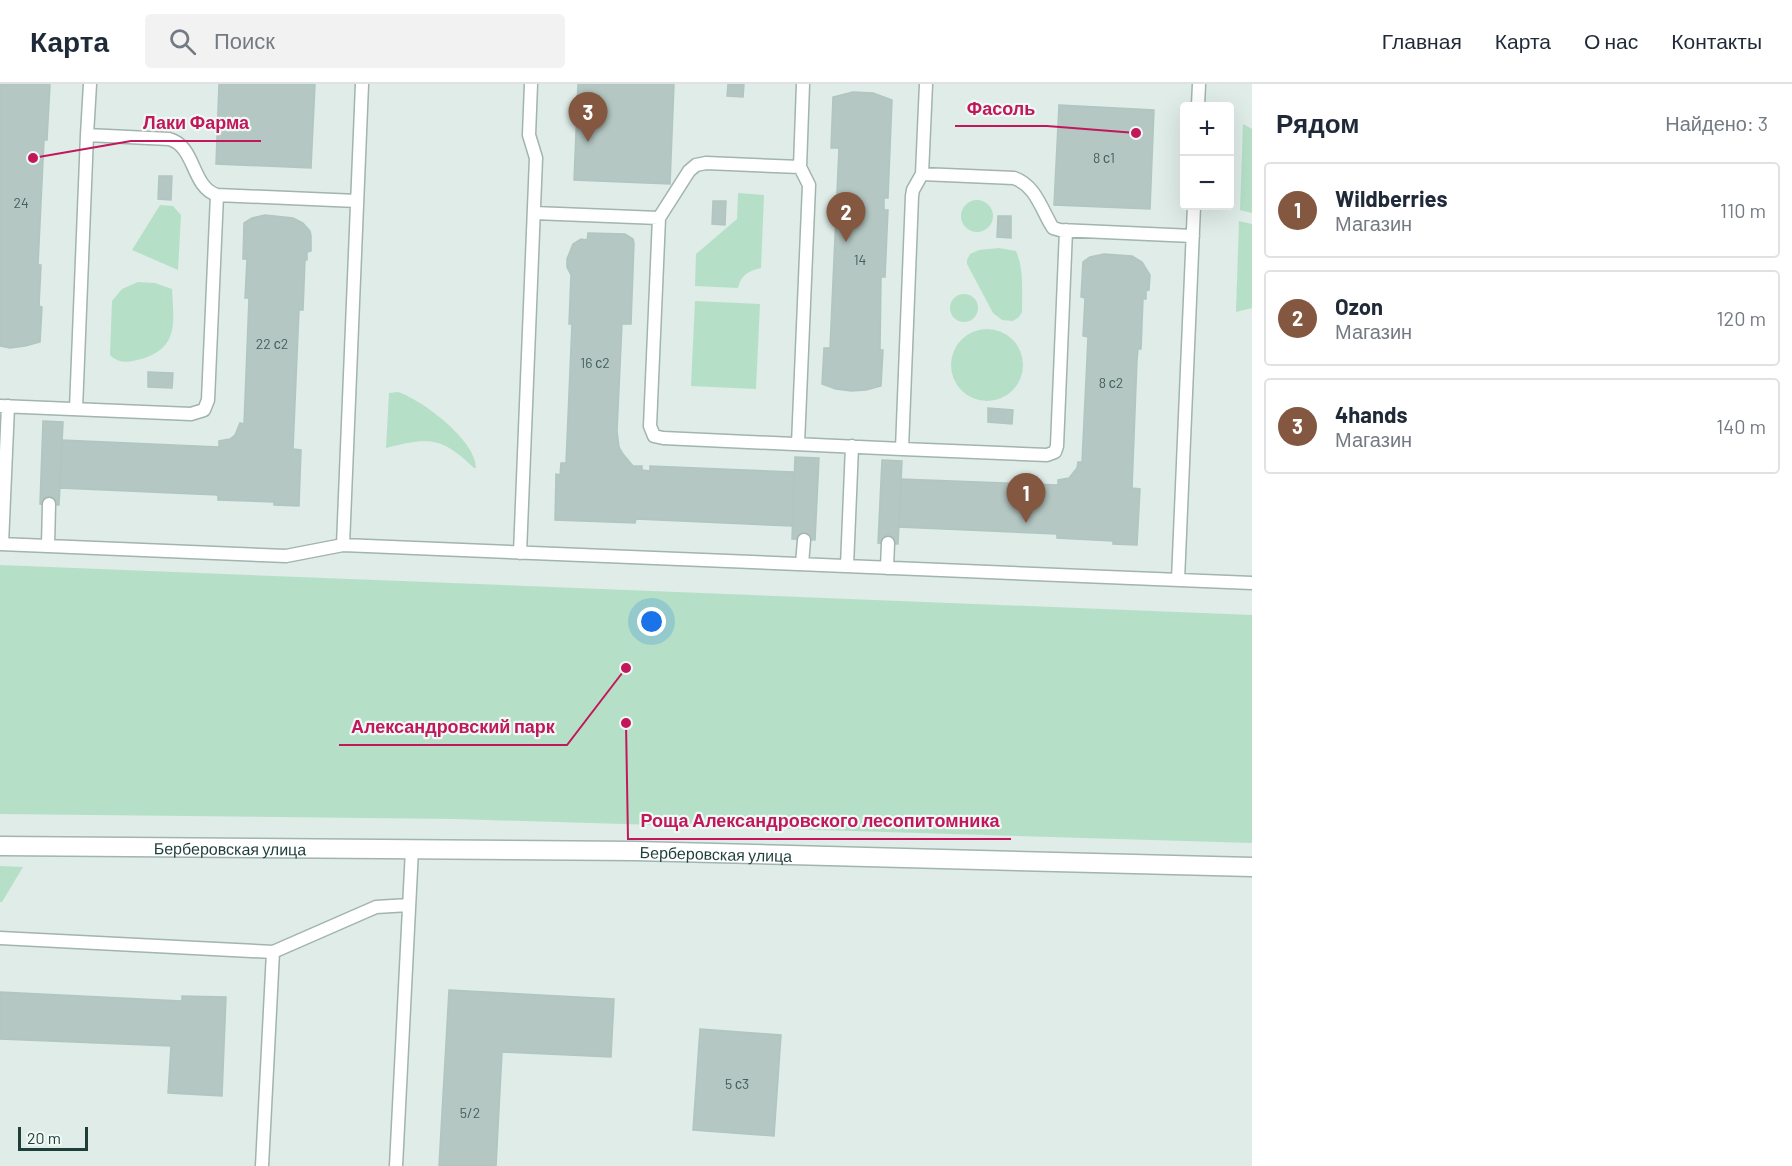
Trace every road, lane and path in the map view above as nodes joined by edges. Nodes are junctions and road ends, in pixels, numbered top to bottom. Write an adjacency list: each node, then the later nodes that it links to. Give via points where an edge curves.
1 (90, 84): 8 (lane)
2 (362, 84): 12 (lane)
3 (531, 84): 14 (lane, via 529,135 536,158)
4 (803, 84): 9 (lane)
5 (926, 84): 10 (lane)
6 (1199, 84): 7 (lane)
7 (1198, 102)
8 (87, 135): 11 (lane, via 177,141 203,186); 19 (lane)
9 (800, 167): 15 (lane, via 696,165); 20 (lane, via 809,185)
10 (922, 174): 16 (lane, via 1014,178 1031,188 1053,228); 22 (lane, via 912,196)
11 (217, 195): 12 (lane); 19 (lane, via 208,400 204,410 191,414)
12 (357, 201): 27 (lane)
13 (1194, 210): 17 (lane)
14 (534, 213): 15 (lane); 29 (lane)
15 (659, 218): 20 (lane, via 650,426 654,436)
16 (1066, 230): 17 (lane); 22 (lane, via 1055,452 1047,455)
17 (1193, 236): 33 (lane)
18 (4, 406): 19 (lane); 26 (lane)
19 (76, 409)
20 (798, 444): 21 (lane)
21 (852, 446): 22 (lane); 31 (lane)
22 (902, 448)
23 (50, 504): 28 (lane)
24 (804, 540): 30 (lane)
25 (888, 543): 32 (lane)
26 (1, 544): 28 (lane)
27 (343, 545): 28 (lane, via 286,556); 29 (lane)
28 (48, 546)
29 (520, 553): 30 (lane)
30 (802, 564): 31 (lane)
31 (847, 566): 32 (lane)
32 (887, 568): 33 (lane)
33 (1178, 580): 34 (lane)
34 (1252, 583)
35 (0, 846): 36 (street, Берберовская улица)
36 (412, 849): 37 (street, Берберовская улица); 38 (lane)
37 (1252, 867)
38 (409, 904): 40 (lane, via 376,907); 42 (lane)
39 (0, 938): 40 (lane)
40 (273, 952): 41 (lane)
41 (262, 1166)
42 (396, 1166)

